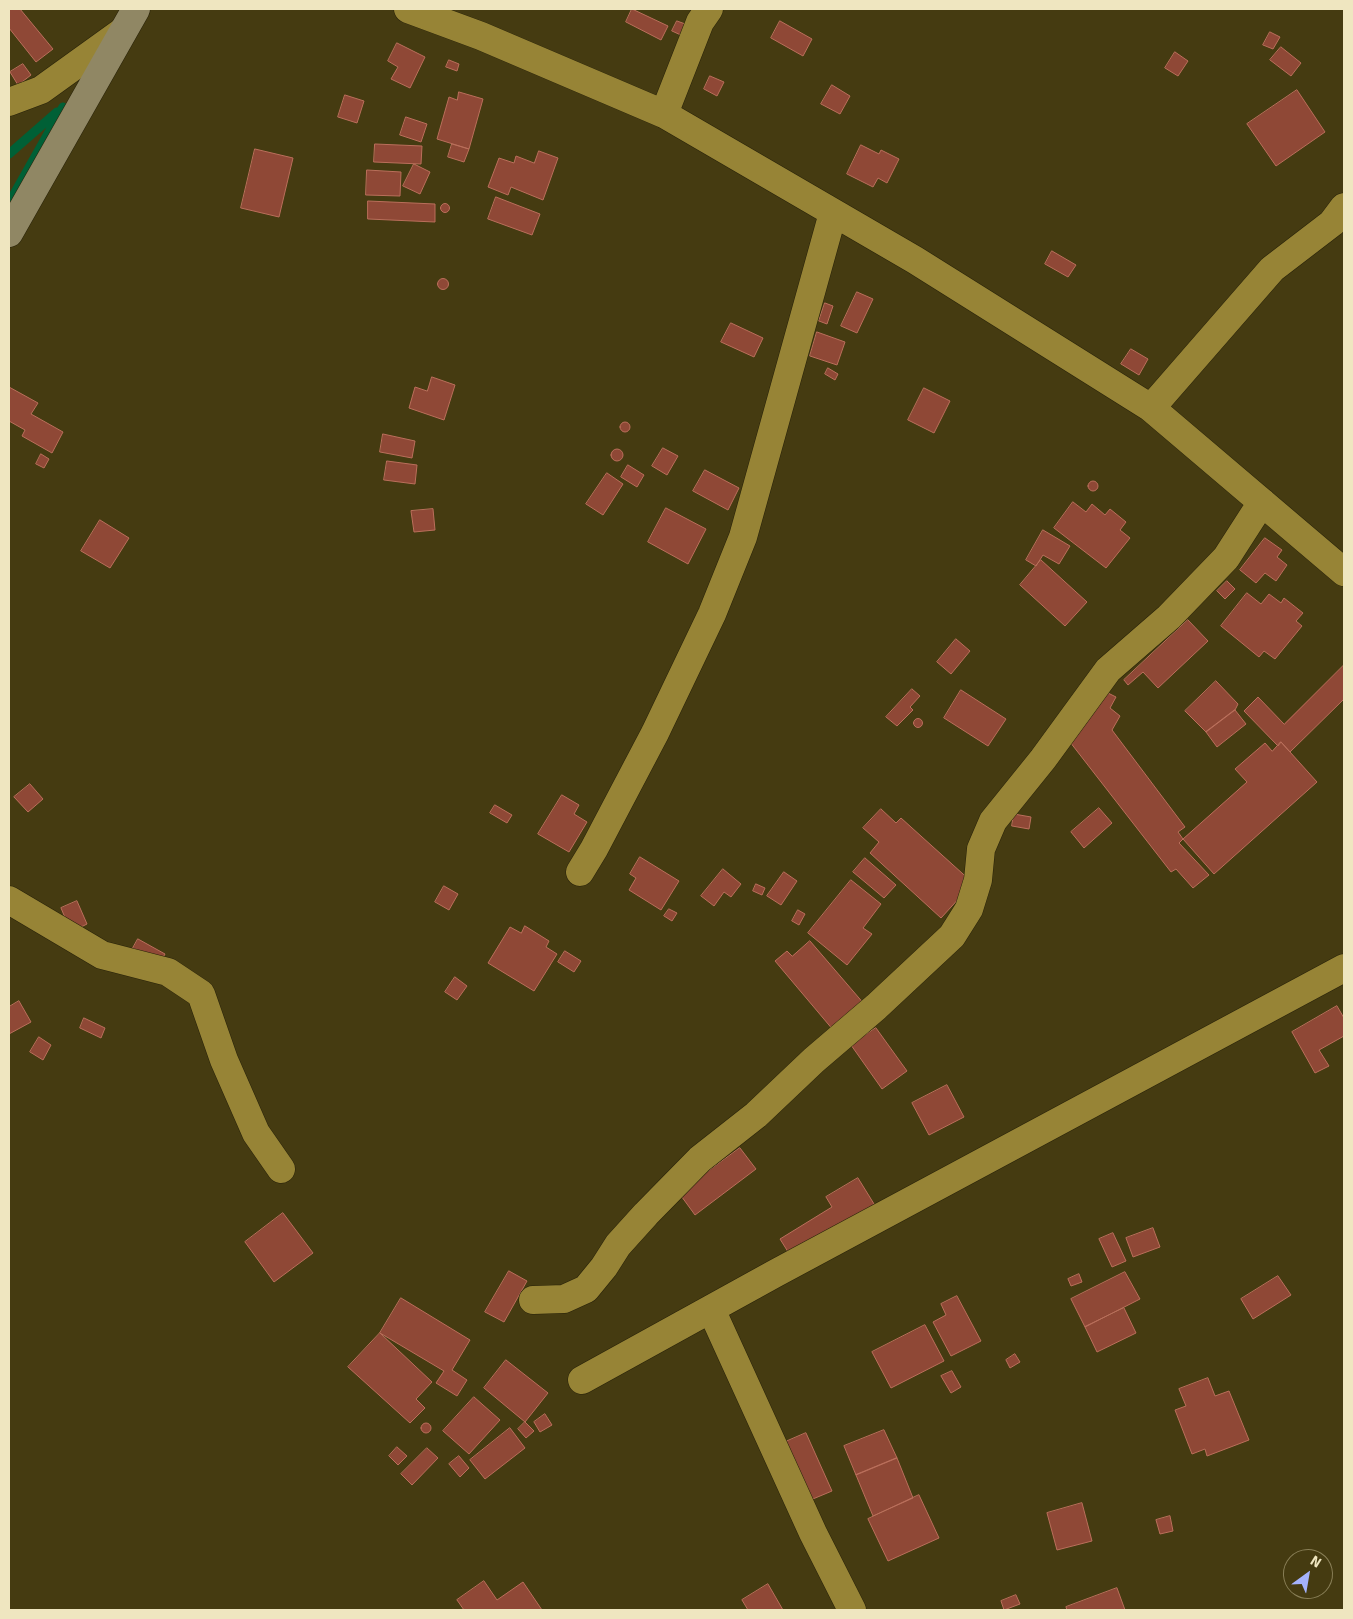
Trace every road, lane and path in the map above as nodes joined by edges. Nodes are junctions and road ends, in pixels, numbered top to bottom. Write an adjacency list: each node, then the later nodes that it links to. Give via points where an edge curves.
1 (408, 9): 5 (street, via 481,36)
2 (709, 9): 5 (street, via 700,22)
3 (129, 20): 4 (street, via 40,90); 8 (street)
4 (9, 102)
5 (664, 114): 7 (street)
6 (1344, 208): 9 (street, via 1332,223 1272,269)
7 (833, 213): 9 (street, via 915,260); 12 (street, via 743,537 712,614 655,733)
8 (9, 233)
9 (1151, 408): 10 (street)
10 (1262, 502): 11 (street); 16 (street, via 1226,558 1169,617 1108,670 993,821 981,849 978,880 969,909 952,936 756,1115 700,1159 618,1245 586,1288 564,1299)
11 (1344, 572)
12 (580, 872)
13 (9, 900): 15 (street, via 102,955 168,972 201,994 224,1060 256,1133)
14 (1344, 968): 17 (street)
15 (281, 1169)
16 (533, 1300)
17 (711, 1309): 18 (street); 19 (street)
18 (582, 1380)
19 (852, 1610)

